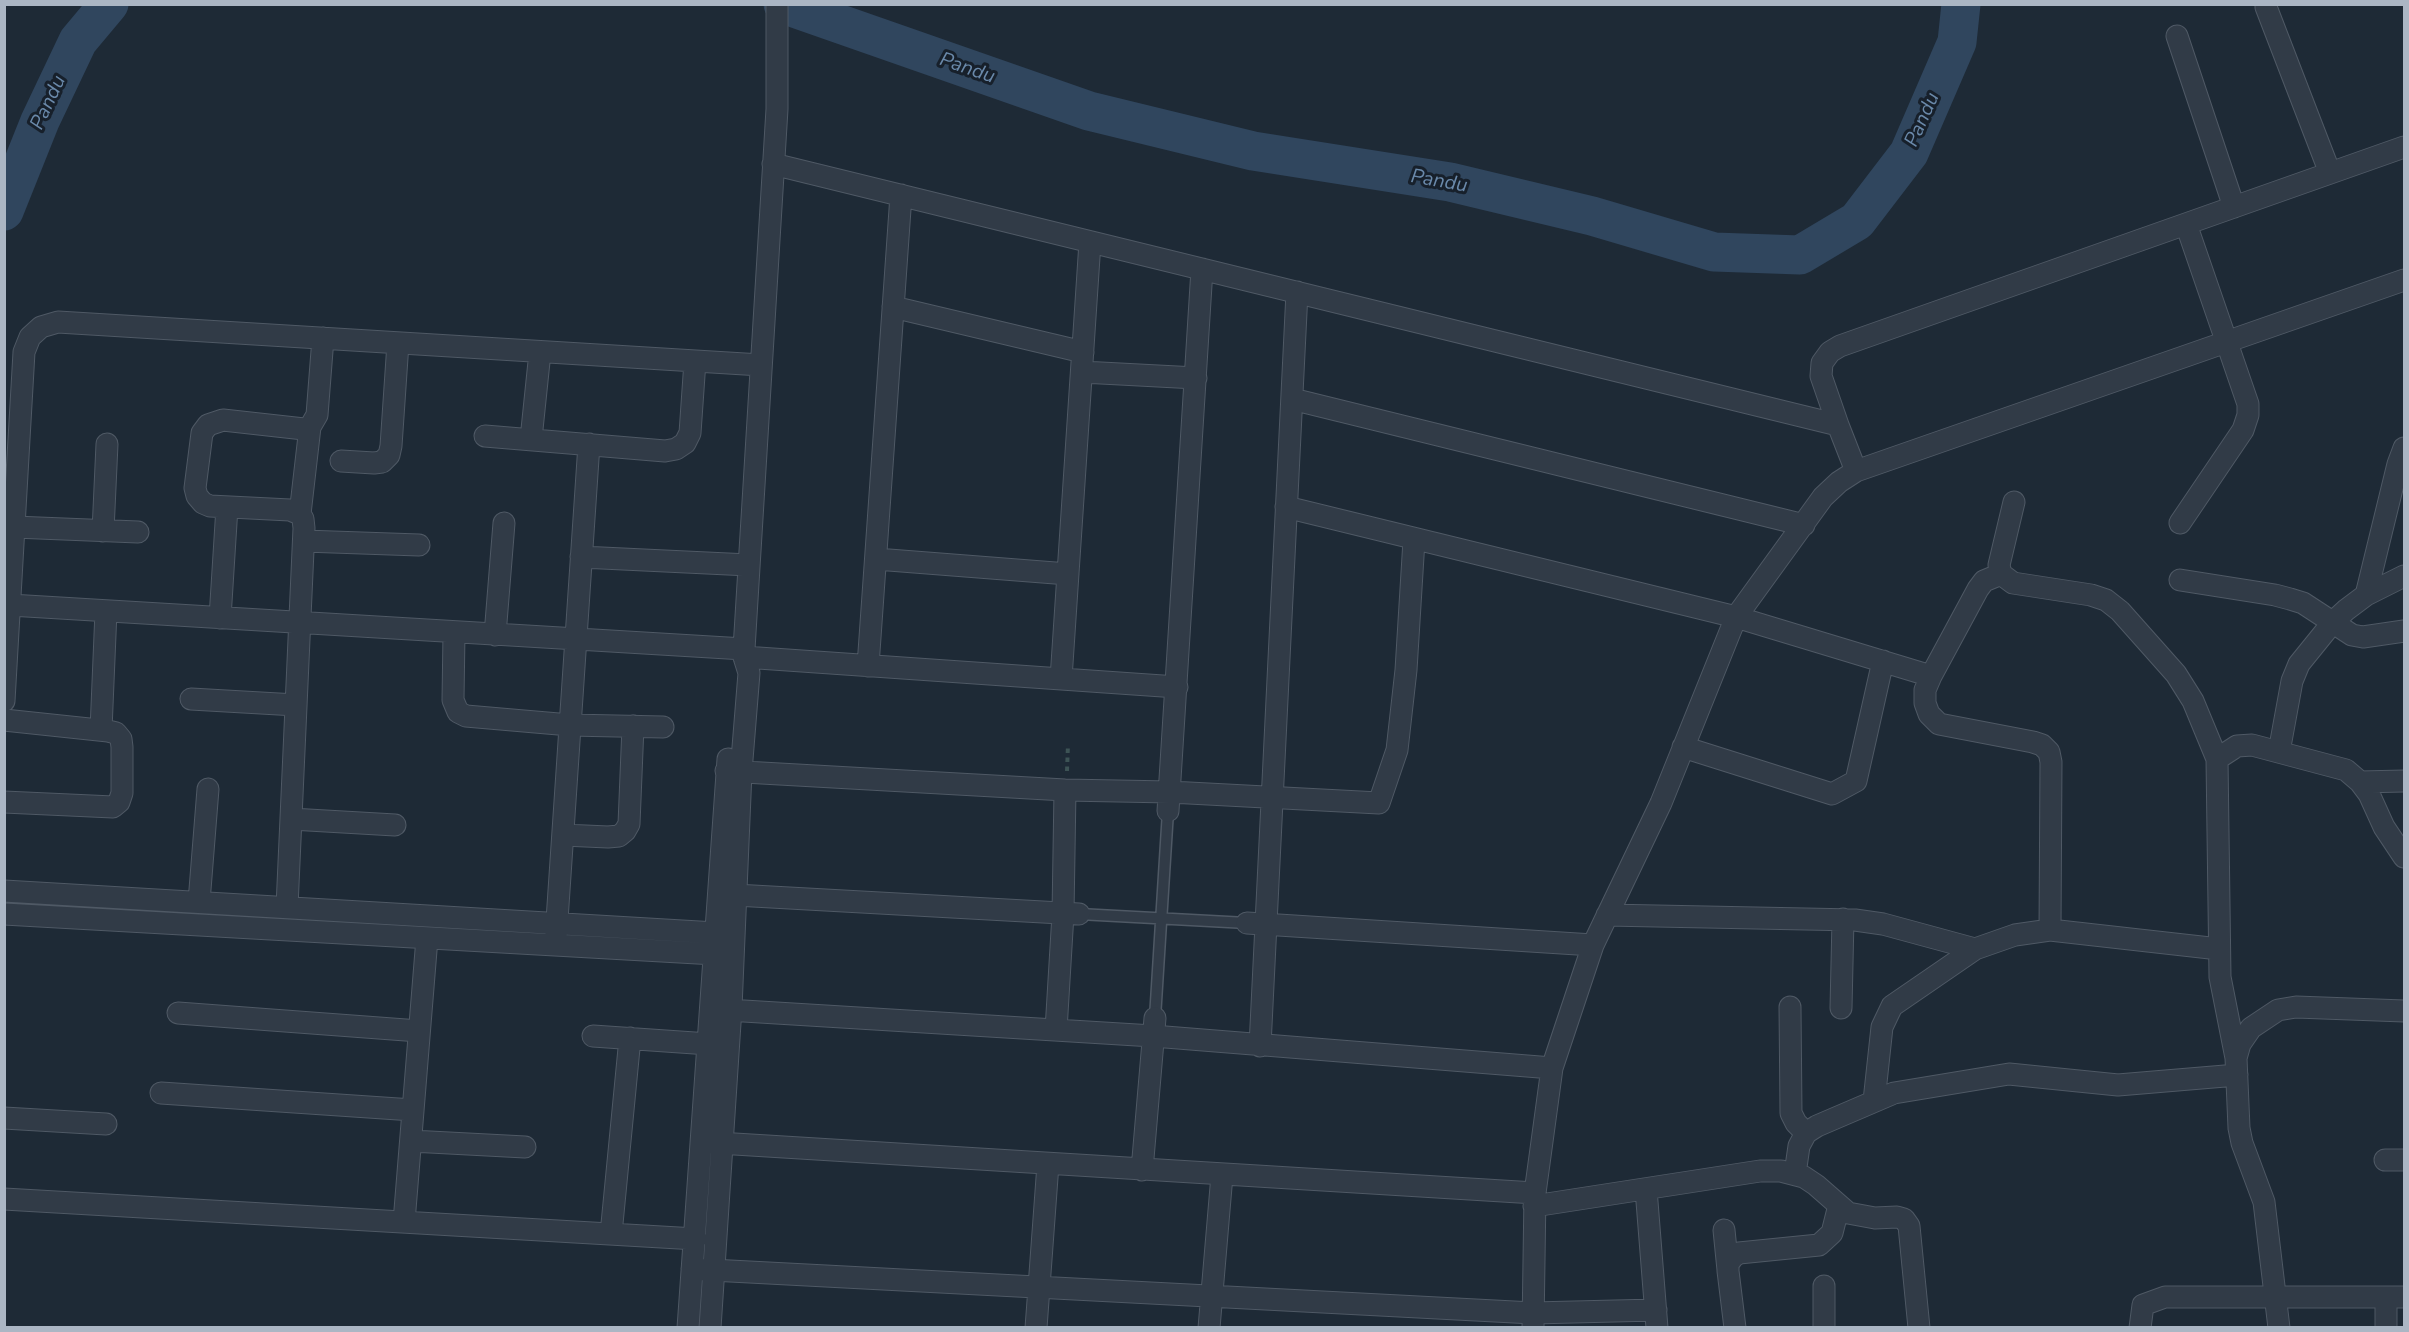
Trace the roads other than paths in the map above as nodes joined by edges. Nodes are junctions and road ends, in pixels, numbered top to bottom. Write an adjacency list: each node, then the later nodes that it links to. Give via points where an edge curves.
1 (777, 4): 5 (street)
2 (2266, 7): 6 (street)
3 (2177, 36): 8 (street)
4 (2404, 147): 6 (street)
5 (773, 164): 7 (street); 21 (street)
6 (2330, 173): 8 (street)
7 (901, 195): 10 (street); 14 (street)
8 (2234, 207): 9 (street)
9 (2186, 224): 16 (street); 24 (street, via 1840,346 1822,363 1821,376)
10 (1090, 242): 11 (street); 20 (street)
11 (1202, 269): 13 (street); 22 (street)
12 (2404, 280): 16 (street)
13 (1297, 292): 23 (street); 24 (street)
14 (893, 307): 20 (street); 48 (street)
15 (324, 338): 17 (street); 25 (street, via 317,415); 40 (street, via 58,322 41,327 30,337 24,352)
16 (2227, 342): 32 (street); 38 (street, via 2248,404 2248,415 2243,430)
17 (398, 343): 18 (street); 31 (street, via 389,455 374,463)
18 (540, 351): 19 (street); 27 (street)
19 (695, 361): 21 (street); 29 (street, via 690,433 685,443 665,451)
20 (1082, 362): 22 (street); 50 (street)
21 (761, 365): 49 (street)
22 (1196, 378): 70 (street)
23 (1292, 399): 35 (street); 39 (street)
24 (1838, 424): 32 (street)
25 (310, 427): 34 (street, via 224,420 208,425 202,433 195,488 203,503); 36 (street)
26 (485, 436): 27 (street)
27 (531, 439): 29 (street)
28 (107, 444): 41 (street)
29 (589, 444): 47 (street)
30 (2404, 448): 54 (street)
31 (341, 461)
32 (1856, 471): 39 (street, via 1823,497)
33 (2014, 502): 51 (street, via 1999,566)
34 (226, 507): 36 (street, via 290,510); 58 (street)
35 (1286, 507): 43 (street); 87 (street)
36 (300, 514): 44 (street)
37 (504, 523): 63 (street)
38 (2180, 523)
39 (1804, 525): 57 (street)
40 (14, 527): 41 (street); 46 (street)
41 (103, 531): 42 (street)
42 (138, 532)
43 (1414, 540): 57 (street); 87 (street, via 1397,750 1379,803)
44 (304, 541): 45 (street); 59 (street)
45 (419, 545)
46 (9, 556): 55 (street)
47 (581, 557): 49 (street); 64 (street)
48 (876, 559): 50 (street); 67 (street)
49 (749, 565): 65 (street)
50 (1068, 574): 69 (street)
51 (2001, 574): 68 (street, via 1984,581 1978,589); 81 (street, via 2013,583 2091,594 2120,611 2176,674 2193,701)
52 (2404, 576): 54 (street)
53 (2180, 580): 60 (street, via 2282,597 2303,603)
54 (2366, 595): 60 (street)
55 (10, 605): 56 (street); 72 (street)
56 (106, 611): 58 (street); 78 (street)
57 (1736, 617): 66 (street); 79 (street)
58 (220, 618): 59 (street)
59 (299, 622): 62 (street); 73 (street)
60 (2333, 622): 61 (street, via 2362,637); 80 (street, via 2299,664 2292,681)
61 (2404, 631)
62 (454, 633): 63 (street); 75 (street, via 453,700 458,712 466,716)
63 (495, 635): 64 (street)
64 (576, 640): 65 (street); 75 (street)
65 (744, 653): 67 (street); 82 (street, via 736,669)
66 (1883, 662): 68 (street); 79 (street, via 1856,782 1832,794)
67 (868, 666): 69 (street)
68 (1931, 676): 105 (street, via 1925,703 1939,724 2033,742 2049,752)
69 (1061, 679): 70 (street)
70 (1177, 687): 88 (street)
71 (191, 699): 73 (street)
72 (4, 701)
73 (296, 705): 90 (street)
74 (4, 720): 78 (street)
75 (570, 725): 76 (street); 92 (street)
76 (633, 726): 77 (street); 92 (street, via 629,824 625,831 608,837)
77 (663, 727)
78 (101, 730): 89 (street, via 116,733 121,739 122,793 113,807)
79 (1683, 747): 100 (street, via 1661,803)
80 (2279, 752): 81 (street, via 2237,746); 84 (street, via 2346,770)
81 (2217, 759): 111 (street)
82 (734, 771): 86 (street); 95 (street); 107 (street)
83 (2404, 781): 84 (street)
84 (2360, 782): 93 (street)
85 (208, 789): 96 (street)
86 (1065, 790): 88 (street); 99 (street)
87 (1272, 797): 88 (street); 104 (street)
88 (1169, 801): 101 (lane)
89 (4, 802)
90 (291, 819): 91 (street); 97 (street)
91 (395, 825)
92 (563, 835): 103 (street)
93 (2404, 857)
94 (4, 891): 96 (street)
95 (735, 895): 99 (street); 107 (street)
96 (199, 902): 97 (street)
97 (288, 907): 103 (street)
98 (4, 914): 106 (street)
99 (1071, 914): 101 (lane); 118 (street)
100 (1607, 915): 102 (street); 109 (street)
101 (1161, 918): 104 (lane); 117 (lane)
102 (1843, 919): 110 (street, via 1883,924); 114 (street)
103 (557, 923): 107 (street); 108 (street)
104 (1257, 923): 109 (street); 123 (street)
105 (2050, 930): 110 (street, via 2015,935); 111 (street)
106 (427, 938): 108 (street); 119 (street)
107 (720, 944): 108 (street); 113 (street)
108 (555, 945)
109 (1593, 945): 125 (street)
110 (1975, 949): 127 (street, via 1892,1006 1882,1027)
111 (2219, 949): 124 (street, via 2223,999)
112 (1790, 1007): 131 (street, via 1791,1113)
113 (721, 1008): 118 (street); 122 (street); 133 (street)
114 (1841, 1008)
115 (2404, 1011): 124 (street, via 2296,1007 2278,1011 2251,1028 2240,1044)
116 (178, 1013): 119 (street)
117 (1154, 1027): 118 (street); 123 (street); 136 (street)
118 (1056, 1030)
119 (419, 1031): 128 (street)
120 (592, 1036): 121 (street)
121 (630, 1038): 122 (street); 145 (street)
122 (709, 1044): 133 (street)
123 (1260, 1046): 125 (street)
124 (2236, 1067): 127 (street, via 2118,1085 2008,1074 1923,1086); 153 (street, via 2239,1128 2264,1202)
125 (1552, 1068): 141 (street)
126 (161, 1093): 128 (street)
127 (1874, 1101): 131 (street)
128 (413, 1110): 132 (street)
129 (4, 1118): 130 (street)
130 (106, 1124)
131 (1806, 1133): 137 (street, via 1799,1146)
132 (411, 1141): 134 (street); 143 (street)
133 (712, 1143): 135 (street); 146 (street); 147 (street)
134 (525, 1147)
135 (1048, 1164): 136 (street); 150 (street)
136 (1142, 1170): 138 (street)
137 (1795, 1174): 139 (street, via 1760,1171); 142 (street, via 1816,1185)
138 (1222, 1175): 141 (street); 151 (street)
139 (1646, 1189): 141 (street); 154 (street)
140 (4, 1199): 143 (street)
141 (1534, 1199): 155 (street)
142 (1839, 1205): 148 (street, via 1832,1233 1819,1245 1739,1253 1728,1264); 162 (street, via 1859,1217 1897,1217 1909,1226)
143 (404, 1222): 145 (street)
144 (1724, 1230): 148 (street)
145 (611, 1234): 146 (street)
146 (696, 1239): 147 (street)
147 (702, 1269): 150 (street); 156 (street); 157 (street)
148 (1728, 1271): 160 (street)
149 (1824, 1286): 161 (street)
150 (1039, 1287): 151 (street); 158 (street)
151 (1211, 1296): 155 (street); 159 (street)
152 (2395, 1297): 153 (street); 165 (street)
153 (2274, 1298): 163 (street, via 2165,1296 2143,1305); 164 (street)
154 (1657, 1319): 155 (street)
155 (1533, 1320)
156 (688, 1328)
157 (710, 1328)
158 (1036, 1328)
159 (1209, 1328)
160 (1735, 1328)
161 (1824, 1328)
162 (1919, 1328)
163 (2140, 1328)
164 (2279, 1328)
165 (2386, 1328)

